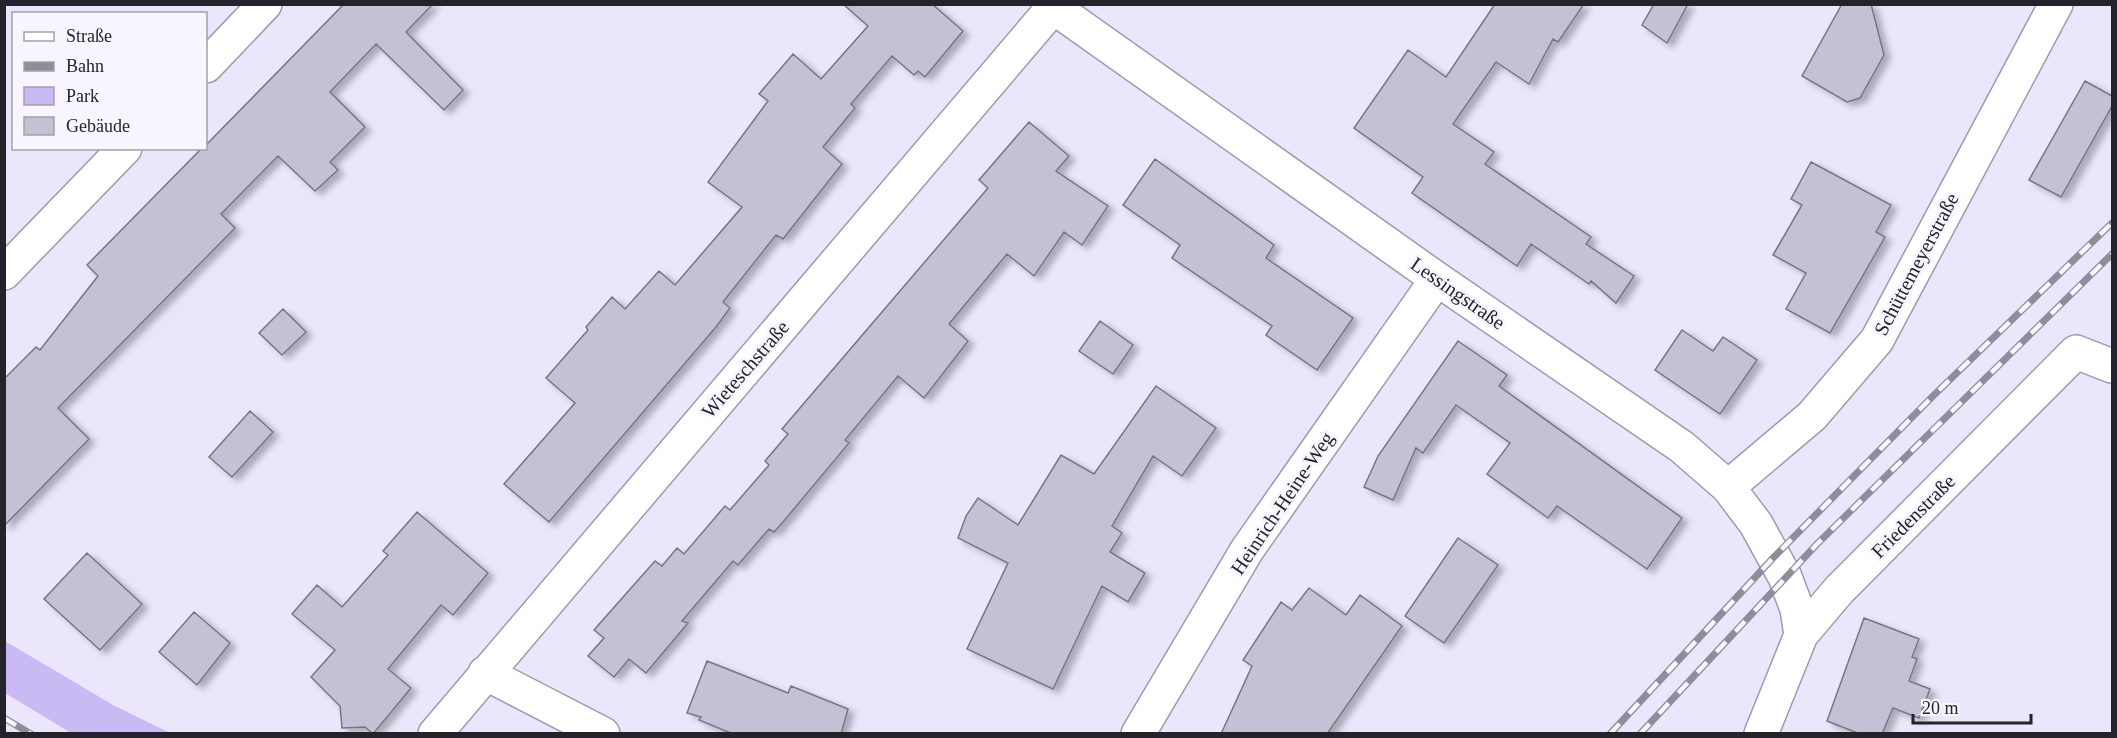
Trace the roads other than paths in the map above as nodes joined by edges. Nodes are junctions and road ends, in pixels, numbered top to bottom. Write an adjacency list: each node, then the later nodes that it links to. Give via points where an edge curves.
1 (265, 4): 4 (street)
2 (2056, 4): 9 (street, Schüttemeyerstraße, via 1877,340 1812,416)
3 (1053, 6): 7 (street, Lessingstraße); 11 (street, Wieteschstraße)
4 (207, 65)
5 (123, 150): 6 (street)
6 (4, 273)
7 (1437, 279): 9 (street, Lessingstraße, via 1682,447); 14 (street, Heinrich-Heine-Weg, via 1247,550)
8 (2112, 366): 10 (street, Friedenstraße, via 2076,352 1839,590)
9 (1728, 487): 10 (street, Lessingstraße, via 1756,524 1785,577 1797,609)
10 (1801, 635): 15 (street, Friedenstraße)
11 (485, 673): 12 (street, Wieteschstraße); 13 (street)
12 (435, 734)
13 (603, 734)
14 (1138, 734)
15 (1761, 734)

